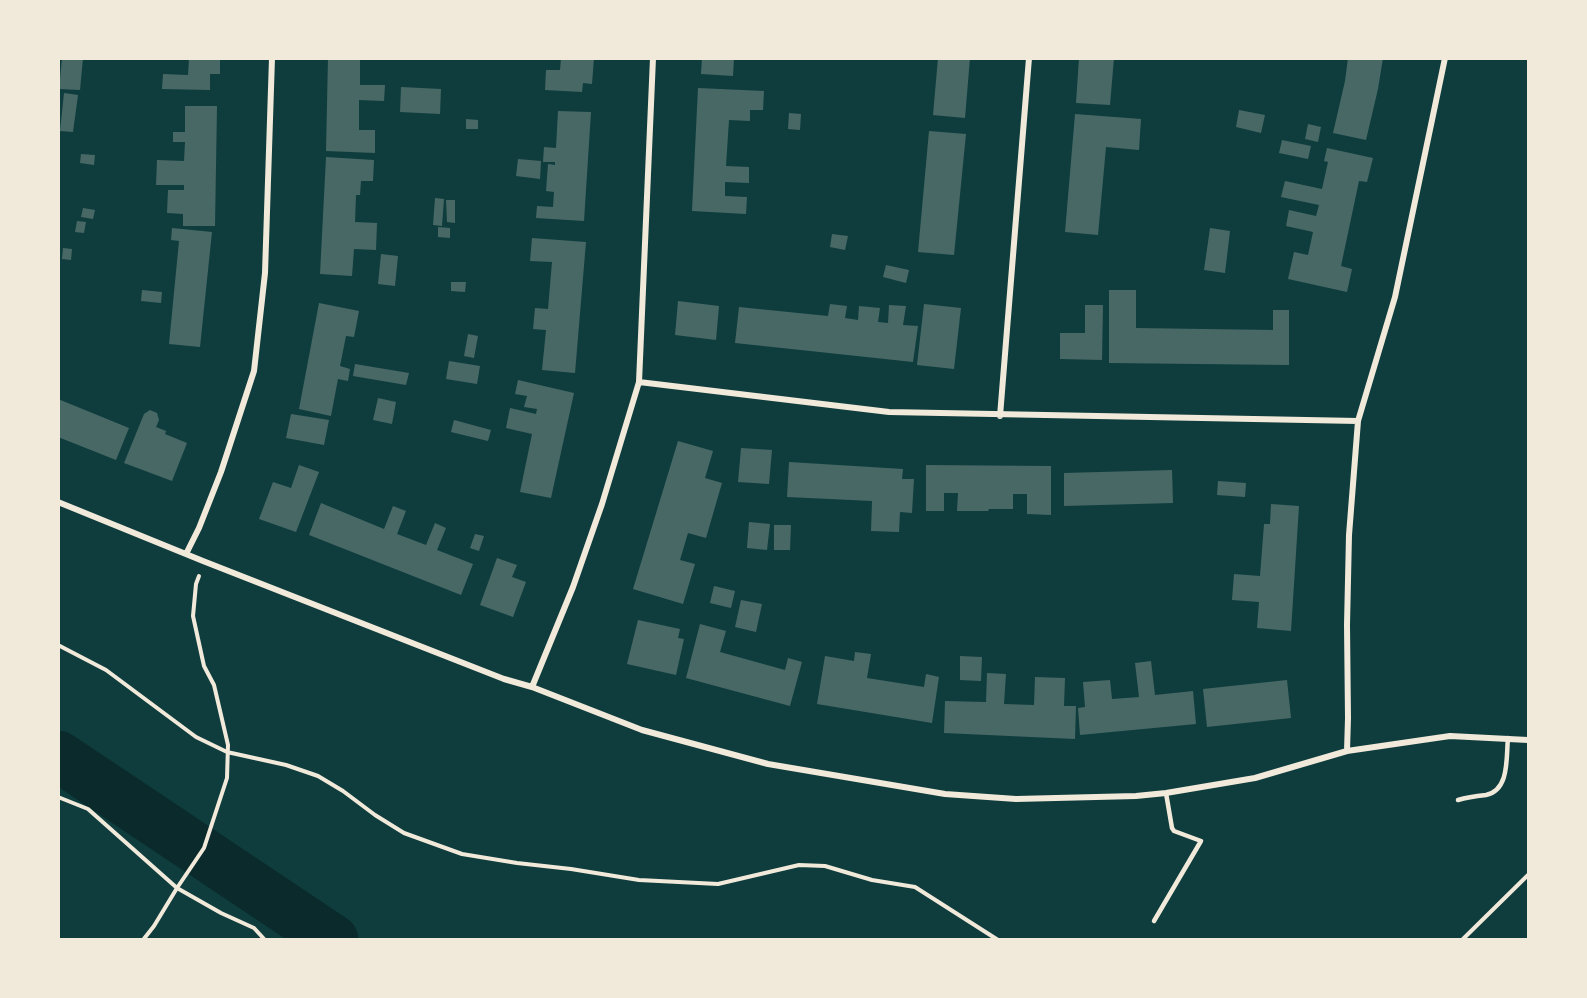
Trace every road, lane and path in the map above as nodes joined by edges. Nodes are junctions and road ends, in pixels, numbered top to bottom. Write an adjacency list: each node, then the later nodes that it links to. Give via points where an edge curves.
1 (272, 58): 9 (street, via 265,273 254,370 221,472)
2 (653, 58): 5 (street)
3 (1029, 58): 6 (street)
4 (1446, 58): 7 (street, via 1395,297)
5 (639, 382): 6 (street, via 889,412); 12 (street, via 573,587)
6 (1000, 416): 7 (street)
7 (1358, 421): 15 (street, via 1349,536)
8 (58, 502): 9 (street)
9 (186, 554): 10 (street)
10 (203, 561): 12 (street); 16 (path, via 193,616 204,666 214,685)
11 (58, 645): 16 (path, via 106,670 196,737)
12 (532, 687): 17 (street, via 642,730 768,764 945,794 1016,799)
13 (1508, 738): 14 (street); 15 (street, via 1450,736); 19 (lane, via 1503,781 1498,788)
14 (1528, 740)
15 (1347, 751): 17 (street, via 1256,778)
16 (227, 752): 21 (path, via 227,778 204,848); 25 (path, via 318,776 404,832 462,854 639,880 707,884 799,865 825,866 915,887)
17 (1166, 793): 22 (lane, via 1174,831 1202,841)
18 (58, 797): 21 (path, via 88,809)
19 (1458, 800)
20 (1528, 875): 26 (path)
21 (177, 888): 23 (path); 24 (path, via 254,928)
22 (1154, 921)
23 (142, 939)
24 (265, 939)
25 (998, 939)
26 (1462, 939)

